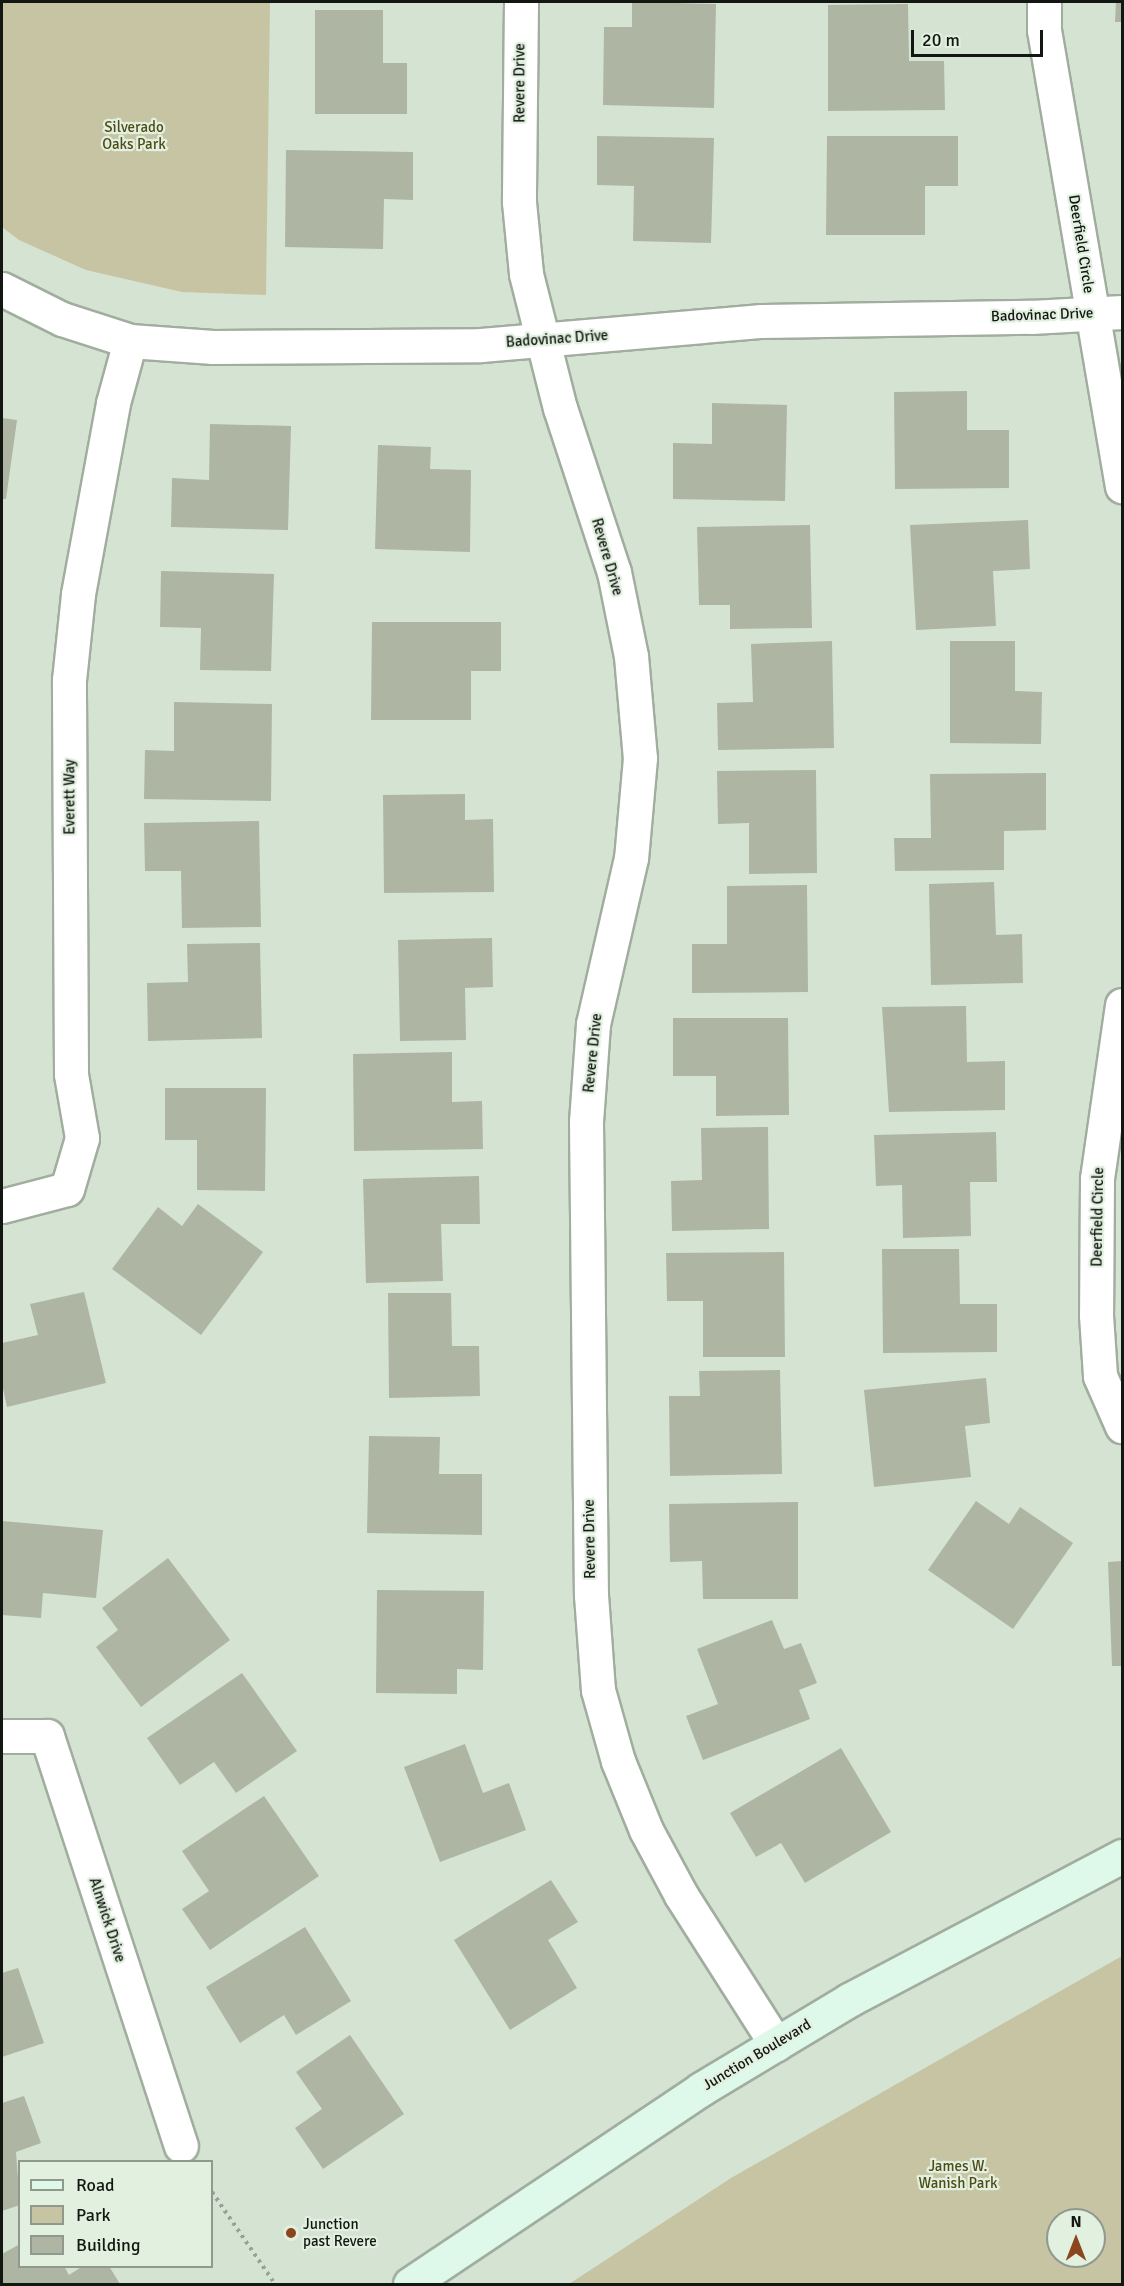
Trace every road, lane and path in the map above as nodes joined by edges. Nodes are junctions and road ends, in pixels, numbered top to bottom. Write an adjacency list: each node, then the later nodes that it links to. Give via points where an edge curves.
1 (521, 2): 6 (street, Revere Drive, via 519,202 526,274)
2 (1044, 2): 4 (street, Deerfield Circle, via 1044,30)
3 (2, 289): 5 (street, Badovinac Drive, via 62,319)
4 (1107, 313): 6 (street, Badovinac Drive, via 762,321); 7 (street, Deerfield Circle)
5 (130, 341): 6 (street, Badovinac Drive, via 213,347); 9 (street, Everett Way, via 113,403 78,594 69,680 71,1074 82,1138 67,1189)
6 (542, 341): 13 (street, Revere Drive, via 614,572 631,656 640,758 631,858 593,1024 586,1121 591,1595 598,1690 618,1761 646,1830 681,1895)
7 (1122, 486)
8 (1122, 1005): 10 (street, Deerfield Circle, via 1097,1179 1096,1304 1100,1376)
9 (2, 1206)
10 (1122, 1426)
11 (2, 1736): 14 (street, Alnwick Drive, via 47,1736)
12 (1122, 1856): 13 (main road, Junction Boulevard, via 859,1994)
13 (776, 2044): 17 (main road, Junction Boulevard)
14 (181, 2146)
15 (213, 2193): 16 (path)
16 (275, 2284)
17 (410, 2284)

